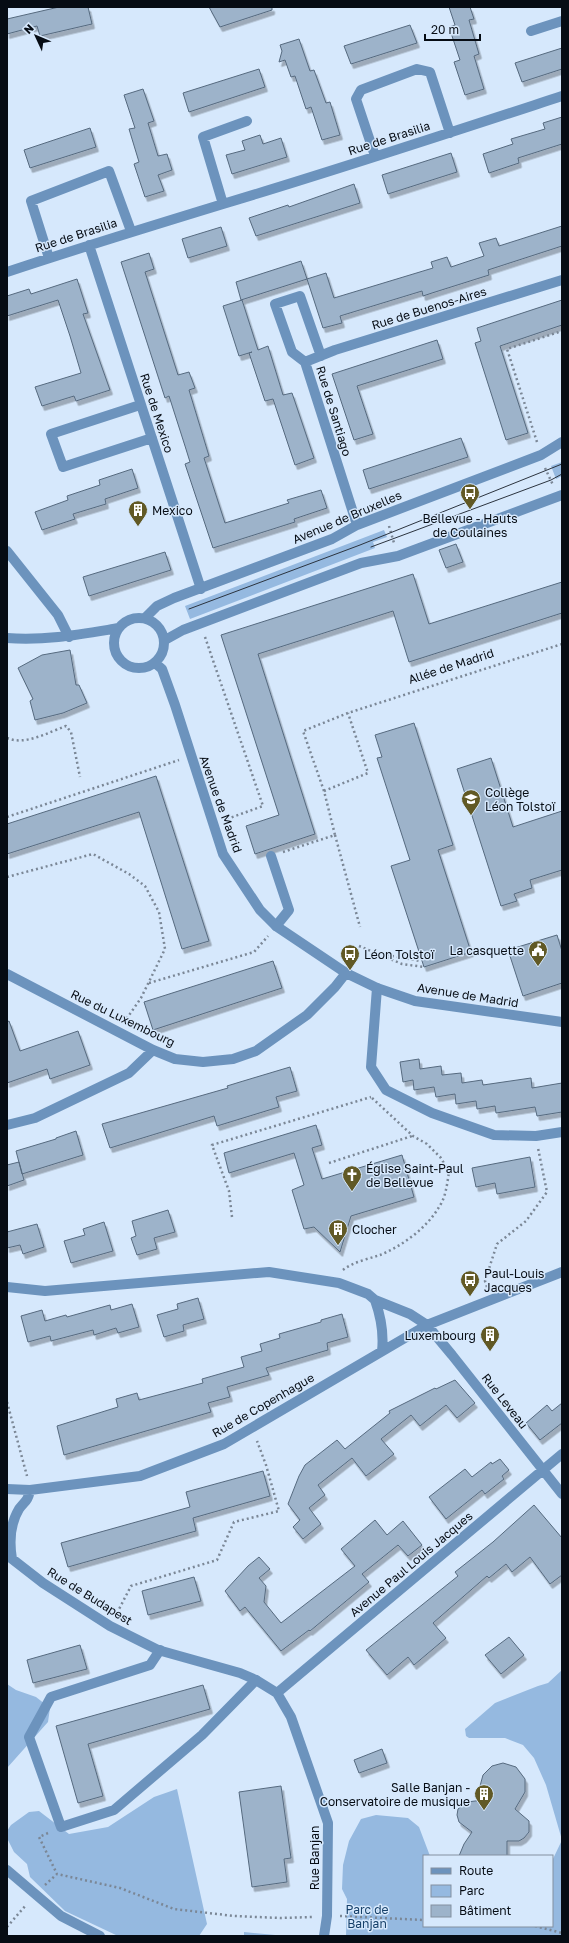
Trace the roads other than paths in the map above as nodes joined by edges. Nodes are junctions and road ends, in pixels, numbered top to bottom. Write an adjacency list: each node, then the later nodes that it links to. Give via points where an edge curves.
1 (562, 20): 2 (street)
2 (531, 31)
3 (562, 96): 5 (street, Rue de Brasilia)
4 (247, 122): 7 (street, via 203,137)
5 (450, 133): 6 (street, Rue de Brasilia); 6 (street, via 430,72 417,69 361,90 356,99)
6 (375, 156): 7 (street, Rue de Brasilia)
7 (223, 204): 8 (street, Rue de Brasilia)
8 (131, 231): 9 (street, Rue de Brasilia); 10 (street, via 110,171 31,201)
9 (89, 245): 10 (street, Rue de Brasilia); 15 (street, Rue de Mexico)
10 (49, 258): 11 (street, Rue de Brasilia)
11 (7, 272)
12 (562, 280): 13 (street, Rue de Buenos-Aires)
13 (320, 356): 14 (street, Rue de Buenos-Aires); 14 (street, Rue de Santiago, via 300,296 275,304 292,352)
14 (305, 362): 19 (street, Rue de Santiago)
15 (140, 404): 16 (street, Rue de Mexico); 16 (street, via 51,434 63,467)
16 (152, 438): 21 (street, Rue de Mexico)
17 (562, 442): 19 (street, Avenue de Bruxelles, via 541,455)
18 (560, 496): 26 (street, via 398,556 361,563 183,630)
19 (357, 525): 21 (street, Avenue de Bruxelles, via 332,539)
20 (7, 551): 24 (street, via 58,615)
21 (201, 589): 22 (street, Avenue de Bruxelles, via 157,606)
22 (145, 618): 23 (street, via 130,620); 26 (street, via 162,630)
23 (119, 628): 24 (street); 27 (street, via 115,635 114,648 117,656 125,664 133,668 146,668)
24 (69, 637): 25 (street, via 28,640)
25 (7, 638)
26 (165, 640): 27 (street, via 164,649)
27 (155, 663): 29 (street, Avenue de Madrid, via 162,669 223,854 260,910)
28 (271, 856): 29 (street, via 289,910)
29 (276, 926): 30 (street, Avenue de Madrid)
30 (346, 973): 32 (street, Avenue de Madrid); 34 (street, Rue du Luxembourg, via 307,1015 256,1051 233,1059 203,1062 175,1058)
31 (7, 974): 34 (street, Rue du Luxembourg)
32 (378, 988): 33 (street, Avenue de Madrid, via 415,1001); 36 (street, via 371,1067 386,1090 432,1114 494,1135 536,1136)
33 (562, 1022)
34 (153, 1050): 35 (street, via 129,1073 35,1118)
35 (7, 1125)
36 (562, 1132)
37 (562, 1272): 40 (street)
38 (7, 1288): 39 (street, via 45,1291 269,1272 330,1281 368,1294)
39 (375, 1300): 40 (street, via 410,1314); 41 (street, via 383,1336)
40 (427, 1325): 41 (street, Rue de Copenhague); 43 (street, Rue Leveau)
41 (382, 1351): 45 (street, Rue de Copenhague, via 224,1444 140,1476)
42 (562, 1454): 43 (street, Avenue Paul Louis Jacques)
43 (543, 1470): 46 (street, Rue Leveau); 50 (street, Avenue Paul Louis Jacques)
44 (7, 1489): 45 (street, Rue de Copenhague)
45 (30, 1490): 47 (street, via 10,1533)
46 (562, 1494)
47 (9, 1557): 48 (street, Rue de Budapest, via 43,1583 110,1626)
48 (160, 1650): 49 (street, Rue de Budapest); 49 (street, via 150,1665 51,1697 29,1737 62,1827 114,1810 202,1735)
49 (256, 1680): 50 (street, Rue de Budapest)
50 (277, 1693): 53 (street, Rue Banjan, via 291,1716 328,1823 327,1916)
51 (7, 1870): 52 (street, via 62,1916)
52 (100, 1936)
53 (324, 1936)

